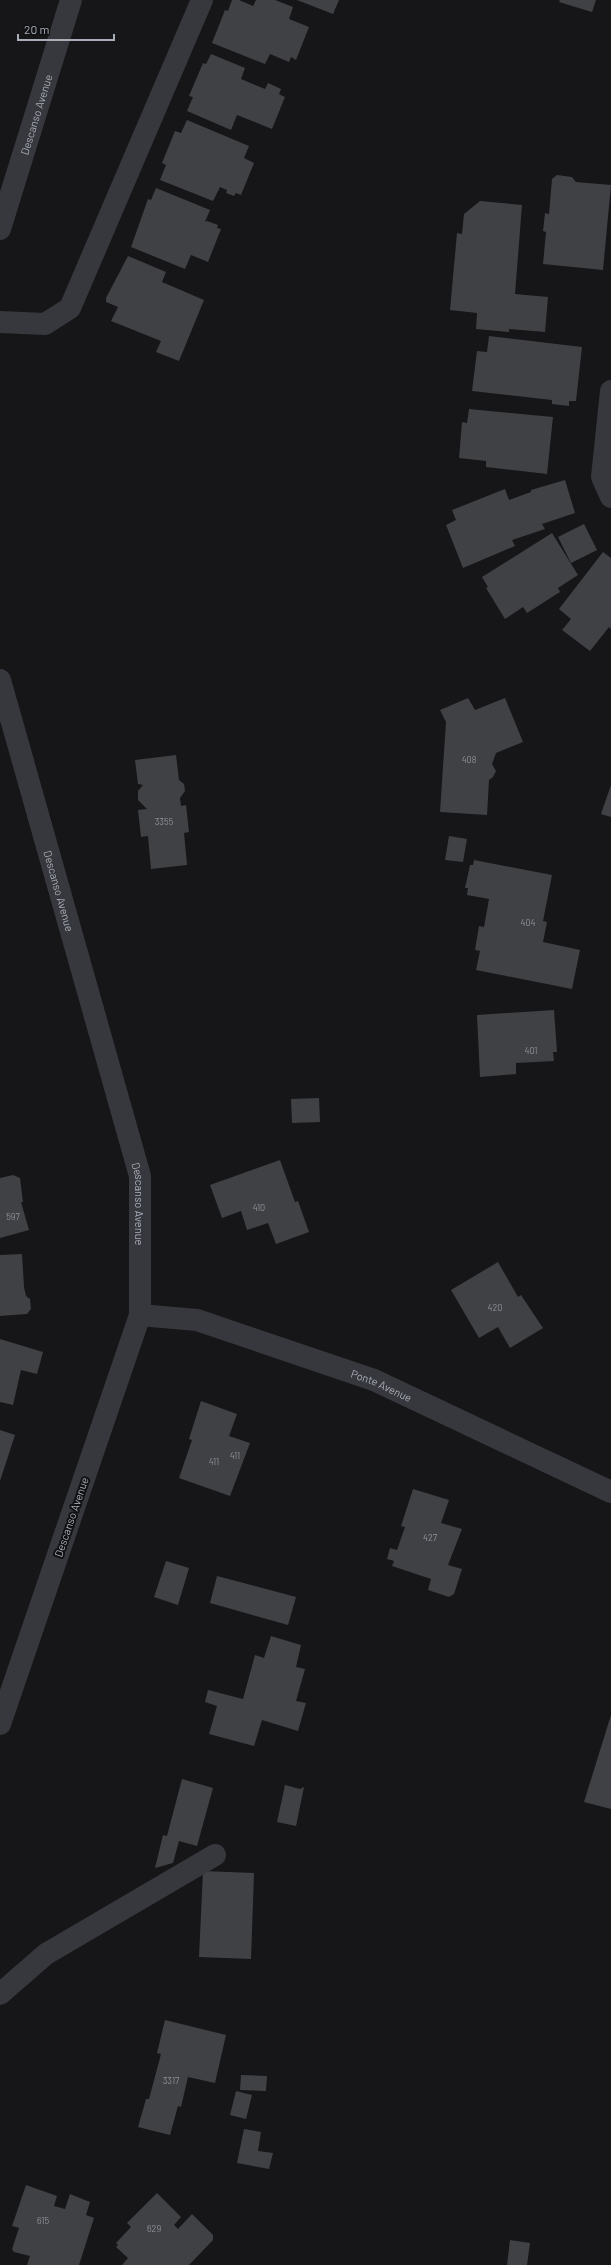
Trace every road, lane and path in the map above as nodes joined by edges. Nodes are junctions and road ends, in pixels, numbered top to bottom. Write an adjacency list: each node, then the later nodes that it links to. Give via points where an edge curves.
1 (71, 0): 3 (street, Descanso Avenue)
2 (202, 0): 4 (street, via 70,308 45,324)
3 (0, 229)
4 (0, 322)
5 (611, 391): 6 (street, via 602,477)
6 (611, 497)
7 (0, 680): 8 (street, Descanso Avenue, via 140,1176)
8 (140, 1315): 9 (street, Ponte Avenue, via 197,1320 374,1380); 10 (street, Descanso Avenue)
9 (611, 1492)
10 (0, 1724)
11 (215, 1855): 12 (street, via 46,1954)
12 (0, 1994)

